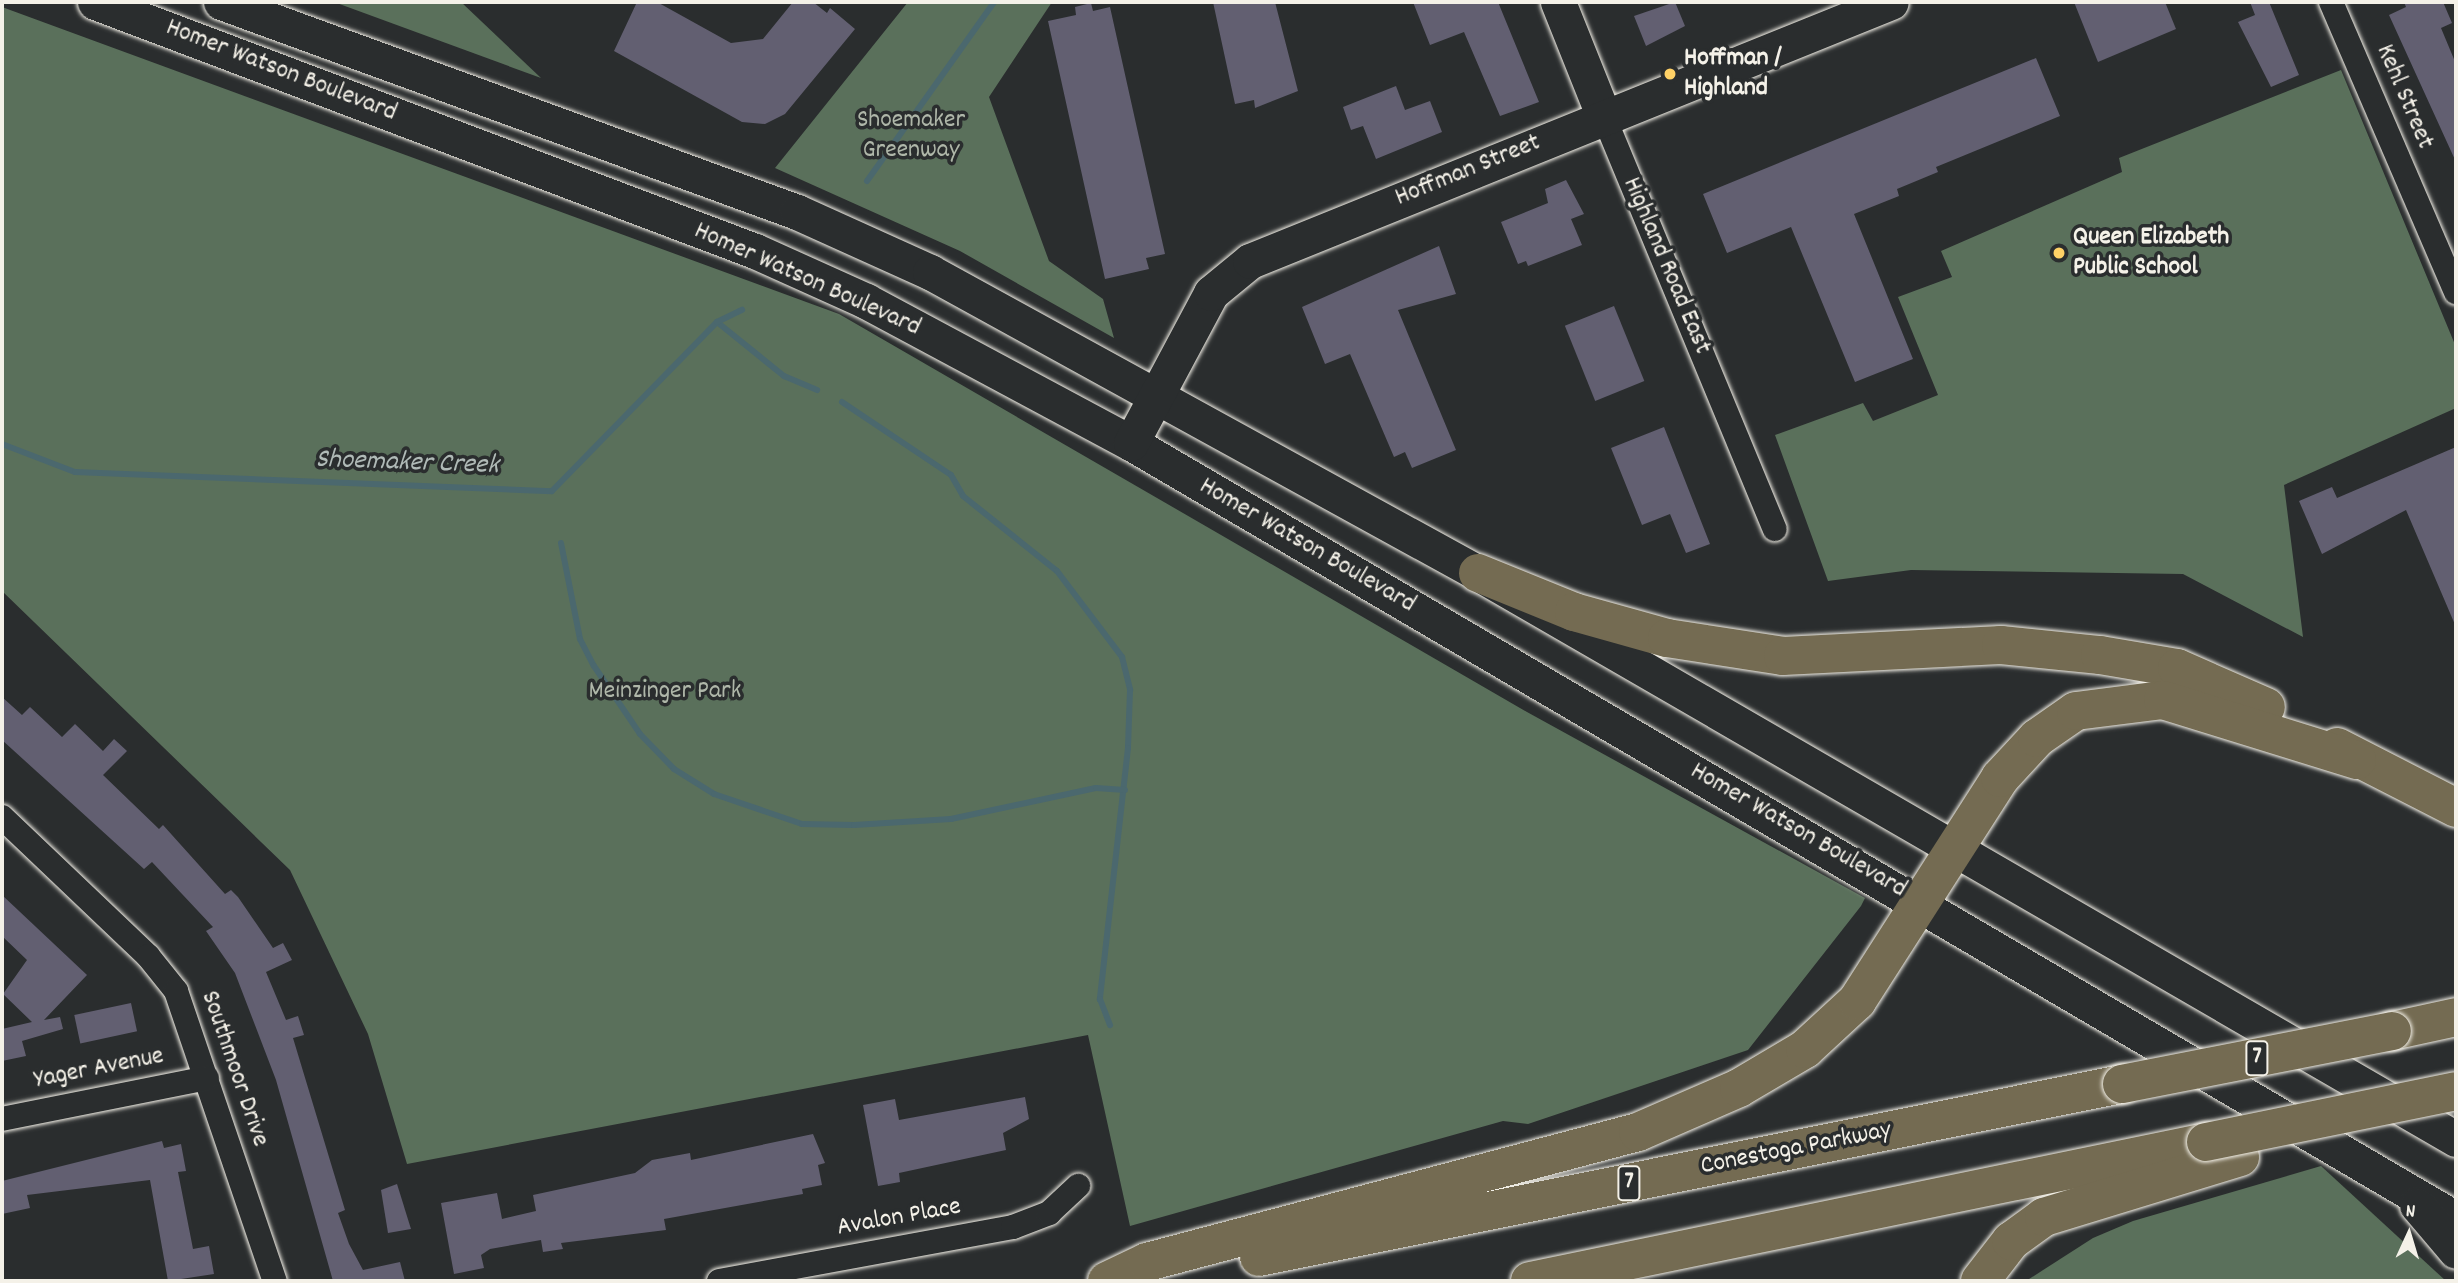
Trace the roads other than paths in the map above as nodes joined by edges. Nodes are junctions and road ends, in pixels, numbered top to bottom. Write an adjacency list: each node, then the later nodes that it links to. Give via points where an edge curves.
1 (95, 2): 9 (main road, Homer Watson Boulevard, via 755,251 866,301)
2 (221, 2): 8 (main road, Homer Watson Boulevard, via 797,212 930,272)
3 (1558, 2): 6 (main road, Highland Road East)
4 (2331, 2): 7 (street, Kehl Street)
5 (1870, 6): 6 (main road, Hoffman Street)
6 (1604, 117): 8 (main road, Hoffman Street, via 1242,266 1212,293); 10 (street, Highland Road East)
7 (2456, 292)
8 (1155, 393): 9 (main road, Hoffman Street); 11 (main road, Homer Watson Boulevard)
9 (1130, 443): 16 (main road, Homer Watson Boulevard)
10 (1775, 529)
11 (1478, 573): 12 (highway, via 1574,612 1654,634 1783,656 2001,645 2177,668 2293,719); 15 (main road, Homer Watson Boulevard)
12 (2357, 760): 13 (highway); 15 (highway, via 2163,700 2113,702 2076,711 2037,738 2000,778)
13 (2456, 808)
14 (2, 817): 18 (street, Southmoor Drive, via 148,956 176,991)
15 (1956, 852): 16 (highway); 21 (main road, Homer Watson Boulevard)
16 (1906, 894): 23 (main road, Homer Watson Boulevard); 29 (highway, via 1857,1001 1805,1049 1739,1088 1637,1132 1147,1262)
17 (2456, 1017): 30 (highway, Conestoga Parkway / 7, bridge)
18 (207, 1078): 20 (street, Yager Avenue); 27 (street, Southmoor Drive)
19 (2456, 1091): 22 (highway, bridge)
20 (2, 1119)
21 (2456, 1139)
22 (2223, 1149): 31 (highway); 32 (highway, via 2044,1217 2011,1241)
23 (2404, 1184): 25 (main road, Homer Watson Boulevard); 26 (main road)
24 (1078, 1186): 28 (street, Avalon Place, via 1049,1213 1013,1227)
25 (2456, 1219)
26 (2456, 1251)
27 (275, 1281)
28 (719, 1281)
29 (1107, 1281)
30 (1135, 1281)
31 (1530, 1281)
32 (1980, 1281)

